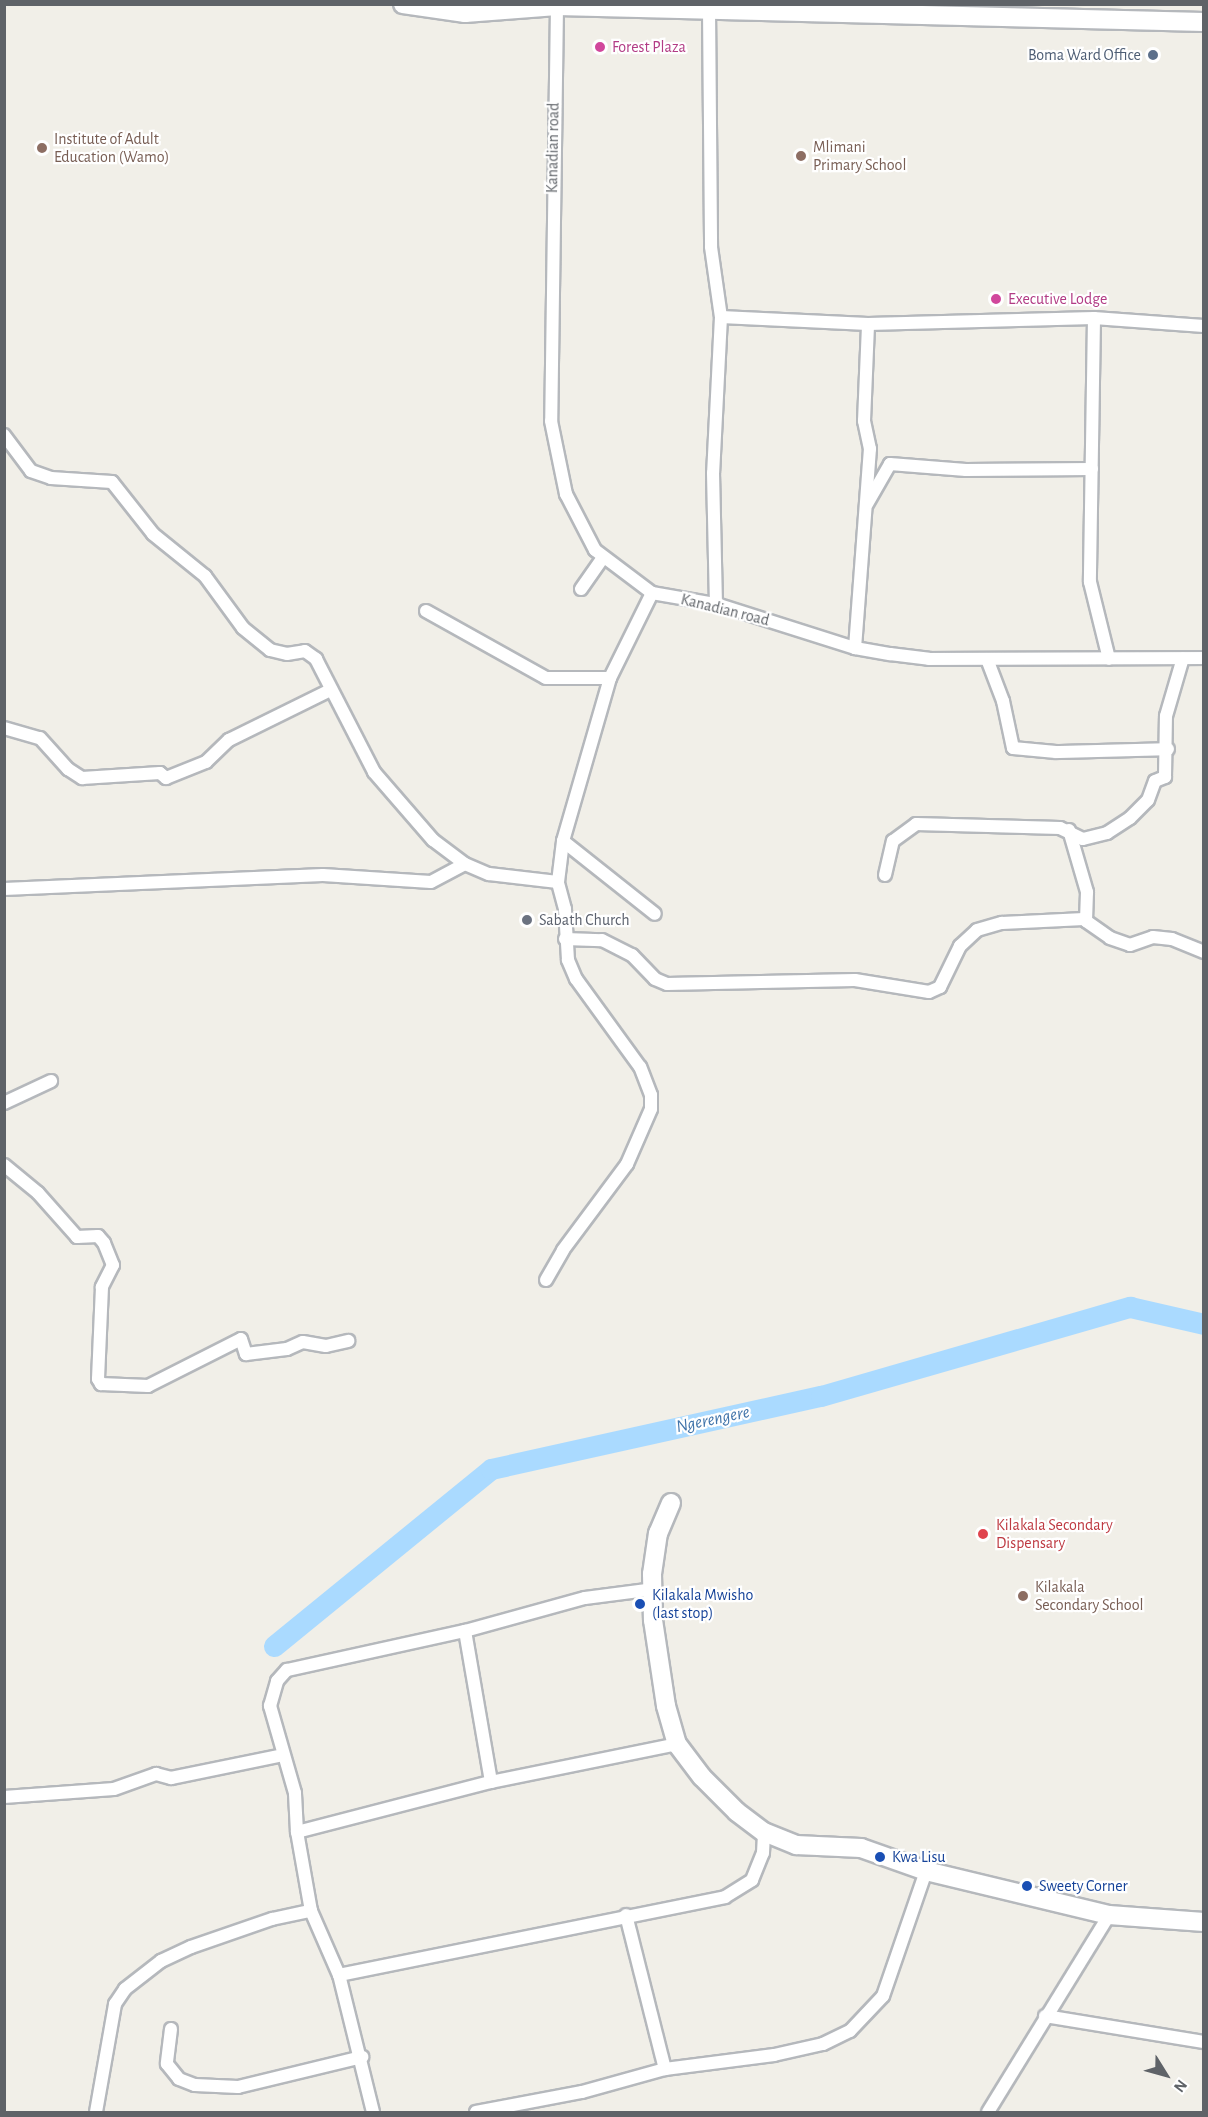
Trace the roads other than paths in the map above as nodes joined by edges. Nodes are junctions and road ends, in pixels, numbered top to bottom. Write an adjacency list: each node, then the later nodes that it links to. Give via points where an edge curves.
1 (403, 4): 2 (street, via 465,13)
2 (557, 6): 3 (street); 15 (street, Kanadian road, via 551,421 566,494 590,541)
3 (709, 9): 4 (street); 6 (street, via 711,247)
4 (1043, 10): 5 (street)
5 (1203, 22)
6 (721, 317): 8 (street); 18 (street, via 713,473)
7 (1094, 318): 8 (street); 9 (street); 13 (street)
8 (867, 324): 11 (street, via 864,421)
9 (1203, 326)
10 (4, 435): 26 (street, via 31,471 51,478 112,483 153,534 205,576 243,628 270,650 287,654 305,651 322,669)
11 (870, 449): 12 (street); 14 (street)
12 (890, 464): 13 (street, via 966,470); 14 (street)
13 (1092, 469): 24 (street, via 1090,582)
14 (865, 507): 20 (street)
15 (603, 557): 16 (street); 17 (street, Kanadian road)
16 (581, 589)
17 (652, 593): 18 (street, Kanadian road); 25 (street)
18 (716, 604): 20 (street, Kanadian road)
19 (426, 611): 25 (street, via 546,678)
20 (855, 648): 23 (street, Kanadian road, via 929,659)
21 (1183, 658): 22 (street, Kanadian road); 24 (street, Kanadian road); 28 (street, via 1166,716)
22 (1203, 658)
23 (987, 659): 24 (street, Kanadian road); 28 (street, via 1003,701 1013,748 1056,752)
24 (1109, 659)
25 (610, 678): 30 (street)
26 (330, 690): 27 (street, via 229,740 206,762 166,778 160,774 82,778 68,769 40,738); 31 (street, via 374,772 433,840)
27 (4, 728)
28 (1168, 749): 29 (street, via 1165,777 1155,781 1148,800 1130,818 1090,839)
29 (1069, 830): 32 (street, via 957,823 908,826 893,841); 36 (street, via 1087,892)
30 (563, 841): 33 (street); 35 (street)
31 (465, 864): 33 (street, via 489,873); 34 (street, via 431,882 323,875)
32 (885, 874)
33 (558, 882): 37 (street)
34 (4, 890)
35 (655, 914)
36 (1084, 919): 37 (street, via 1002,923 976,930 960,946 942,984 929,992 855,980 667,984 655,979 632,955 602,940); 38 (street, via 1110,938 1130,945 1152,938 1172,939)
37 (566, 939): 42 (street, via 568,960 576,979 634,1056 651,1102 648,1120 627,1164)
38 (1203, 952)
39 (51, 1082): 40 (street)
40 (4, 1103)
41 (4, 1165): 43 (street, via 38,1193 77,1237 98,1236 104,1243 113,1265 102,1287 98,1379 101,1384 148,1386 241,1339 246,1354 287,1349 303,1342 326,1346)
42 (546, 1280)
43 (348, 1341)
44 (671, 1503): 45 (street, via 654,1552)
45 (654, 1589): 46 (street, via 585,1598); 47 (street, via 653,1620 661,1681)
46 (465, 1631): 48 (street, via 284,1672 275,1684 270,1706); 49 (street)
47 (677, 1744): 49 (street); 52 (street, via 719,1795)
48 (283, 1755): 50 (street, via 171,1778 156,1774 114,1789); 51 (street, via 295,1793)
49 (491, 1782): 51 (street)
50 (4, 1797)
51 (297, 1832): 54 (street)
52 (764, 1832): 53 (street, via 796,1845 861,1848); 55 (street, via 760,1864 746,1887)
53 (926, 1871): 56 (street); 63 (street, via 883,1996 850,2031 823,2044 774,2055)
54 (311, 1911): 58 (street); 64 (street, via 272,1919 191,1947 161,1961 124,1989 116,2004)
55 (626, 1915): 58 (street); 63 (street)
56 (1109, 1915): 57 (street); 59 (street)
57 (1203, 1922)
58 (339, 1975): 62 (street)
59 (1045, 2016): 61 (street); 67 (street)
60 (171, 2029): 62 (street, via 167,2064 179,2079 195,2085 238,2087)
61 (1203, 2042)
62 (362, 2057): 65 (street)
63 (665, 2069): 66 (street, via 582,2092)
64 (96, 2112)
65 (373, 2112)
66 (476, 2112)
67 (988, 2112)

